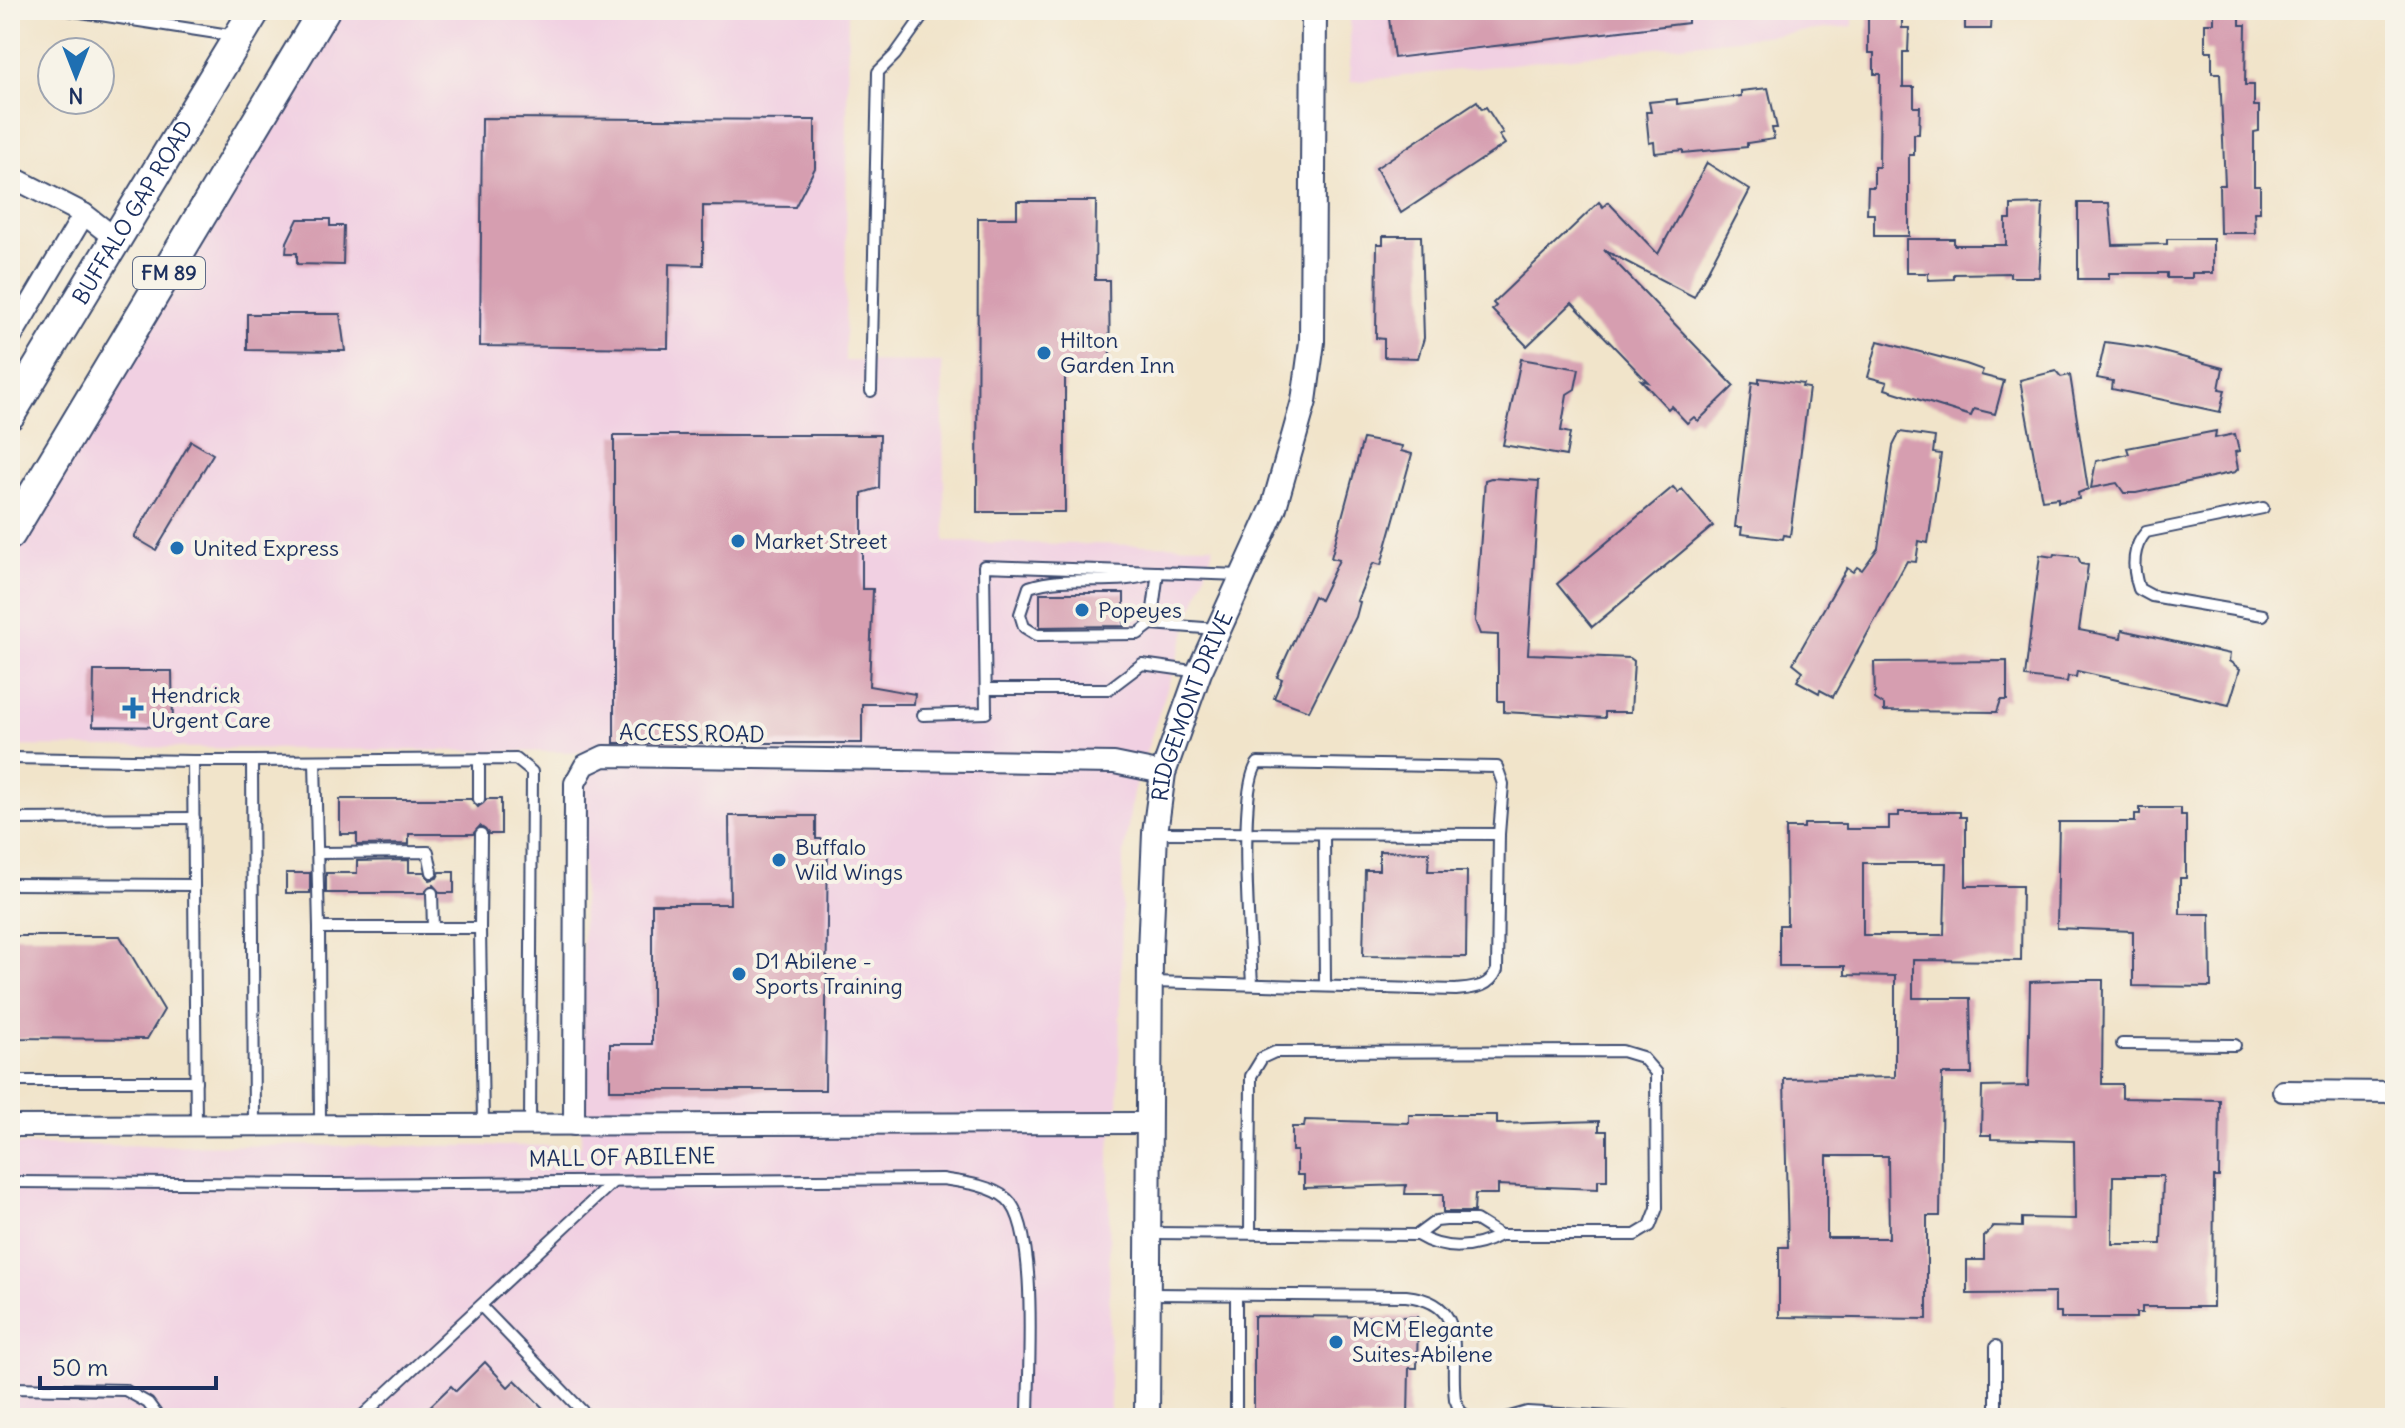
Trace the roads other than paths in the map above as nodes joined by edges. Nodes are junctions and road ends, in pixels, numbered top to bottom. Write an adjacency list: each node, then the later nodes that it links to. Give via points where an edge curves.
1 (68, 10): 6 (lane)
2 (255, 10): 6 (main road, BUFFALO GAP ROAD / FM 89)
3 (324, 10): 14 (main road, FM 89)
4 (927, 10): 11 (lane, via 878,72)
5 (1314, 10): 16 (street, RIDGEMONT DRIVE, via 1312,342 1286,470)
6 (239, 36): 9 (main road, BUFFALO GAP ROAD / FM 89)
7 (10, 176): 8 (street)
8 (84, 214): 9 (street); 10 (street)
9 (116, 239): 12 (main road, BUFFALO GAP ROAD / FM 89)
10 (10, 339)
11 (871, 391)
12 (10, 414)
13 (2263, 508): 17 (lane, via 2146,532 2136,543 2134,574 2139,589 2152,596)
14 (10, 534)
15 (1158, 572): 16 (lane); 18 (lane); 18 (lane, via 1137,580 1050,580 1029,587 1020,614 1024,627 1037,635 1138,634); 21 (lane, via 984,566)
16 (1243, 575): 19 (street, RIDGEMONT DRIVE)
17 (2263, 615)
18 (1151, 624): 19 (lane)
19 (1217, 629): 20 (street, RIDGEMONT DRIVE)
20 (1199, 672): 21 (lane, via 1142,664 1109,689); 28 (street, RIDGEMONT DRIVE)
21 (986, 689): 22 (lane, via 986,713)
22 (923, 715)
23 (10, 758): 25 (lane)
24 (479, 759): 27 (lane); 29 (lane); 61 (lane, via 516,759 532,772)
25 (193, 761): 26 (lane); 30 (lane)
26 (252, 761): 27 (lane); 60 (lane)
27 (315, 761): 37 (lane)
28 (1163, 773): 32 (street, RIDGEMONT DRIVE); 57 (street, ACCESS ROAD, via 1114,763 604,756 585,765 575,783)
29 (479, 799)
30 (194, 818): 31 (lane); 40 (lane)
31 (10, 819)
32 (1155, 833): 33 (lane); 45 (street, RIDGEMONT DRIVE)
33 (1247, 833): 35 (lane); 36 (lane, via 1249,779 1258,763 1268,761 1497,767 1503,784); 46 (lane)
34 (481, 834): 44 (lane)
35 (1324, 834): 36 (lane); 47 (lane)
36 (1499, 834): 47 (lane, via 1497,970 1492,980 1456,990)
37 (318, 853): 38 (lane, via 428,852); 42 (lane)
38 (432, 872)
39 (10, 884): 40 (lane)
40 (194, 885): 51 (lane)
41 (432, 893): 43 (lane)
42 (319, 928): 43 (lane); 55 (lane)
43 (433, 928): 44 (lane)
44 (480, 928): 56 (lane)
45 (1150, 982): 46 (lane); 54 (street, RIDGEMONT DRIVE)
46 (1252, 984): 47 (lane)
47 (1325, 986)
48 (2122, 1044): 49 (lane)
49 (2235, 1045)
50 (10, 1081): 51 (lane)
51 (196, 1081): 59 (lane)
52 (2283, 1091): 53 (street)
53 (2395, 1092)
54 (1148, 1123): 57 (street, MALL OF ABILENE); 64 (street, RIDGEMONT DRIVE)
55 (320, 1125): 56 (street, MALL OF ABILENE); 60 (street, MALL OF ABILENE)
56 (483, 1125): 61 (street, MALL OF ABILENE)
57 (574, 1125): 61 (street, MALL OF ABILENE)
58 (10, 1126): 59 (street, MALL OF ABILENE)
59 (196, 1126): 60 (street, MALL OF ABILENE)
60 (254, 1126)
61 (530, 1126)
62 (10, 1182): 63 (lane, MALL OF ABILENE)
63 (613, 1182): 70 (lane); 74 (lane, MALL OF ABILENE, via 942,1179 1008,1199 1026,1238)
64 (1147, 1232): 65 (lane); 68 (street, RIDGEMONT DRIVE)
65 (1250, 1233): 66 (lane); 67 (lane, via 1251,1076 1262,1058 1290,1050 1622,1051 1651,1064 1659,1082 1657,1208 1650,1226 1635,1235)
66 (1417, 1235): 67 (lane, via 1434,1245 1483,1245); 67 (lane, via 1446,1220 1476,1220)
67 (1500, 1235)
68 (1147, 1294): 69 (lane); 79 (street, RIDGEMONT DRIVE)
69 (1236, 1295): 80 (lane); 81 (lane, via 1433,1300 1451,1322 1455,1399)
70 (481, 1306): 77 (lane); 78 (lane)
71 (1996, 1346): 85 (lane)
72 (10, 1388): 76 (lane, via 125,1390 148,1403)
73 (1584, 1416): 75 (lane, via 1527,1412); 82 (lane)
74 (1027, 1417)
75 (1511, 1417)
76 (159, 1418)
77 (360, 1418)
78 (589, 1418)
79 (1147, 1418)
80 (1236, 1418)
81 (1469, 1418)
82 (1630, 1418)
83 (1751, 1418): 84 (lane)
84 (1840, 1418)
85 (1996, 1418)

